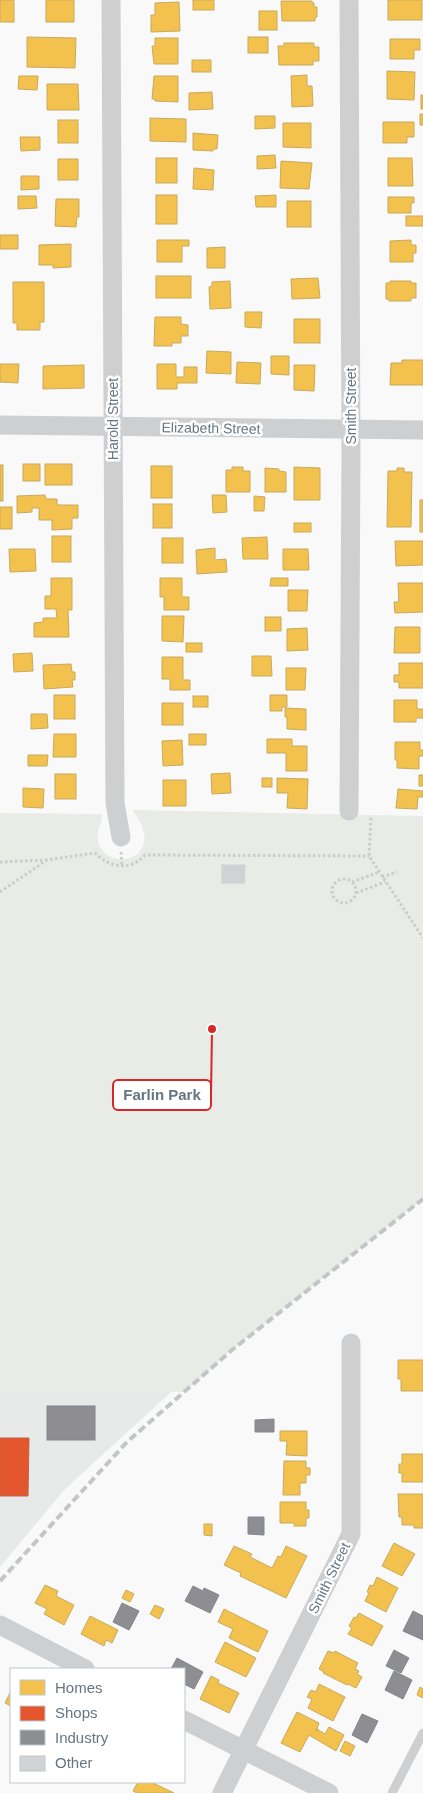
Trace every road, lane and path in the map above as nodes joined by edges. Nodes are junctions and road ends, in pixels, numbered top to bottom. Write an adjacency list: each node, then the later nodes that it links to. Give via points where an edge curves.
1 (111, 0): 4 (street, Harold Street)
2 (349, 0): 5 (street, Smith Street)
3 (0, 425): 4 (street, Elizabeth Street)
4 (113, 426): 5 (street, Elizabeth Street); 9 (street, Harold Street, via 115,803)
5 (351, 429): 6 (street, Elizabeth Street); 7 (street, Smith Street)
6 (423, 430)
7 (349, 811)
8 (371, 818): 10 (path)
9 (121, 836)
10 (369, 856): 11 (path, via 145,856 132,865 122,867 112,865 94,853); 13 (path)
11 (47, 860): 12 (path); 18 (path)
12 (0, 862)
13 (379, 872): 15 (path); 16 (path)
14 (397, 872): 15 (path)
15 (382, 878): 17 (path)
16 (352, 882): 19 (path); 19 (path, via 346,879 338,881 333,887 333,895 346,903)
17 (385, 882): 19 (path); 20 (path)
18 (0, 892)
19 (356, 892)
20 (423, 938)
21 (351, 1343): 26 (street, Smith Street, via 351,1534)
22 (0, 1625): 23 (street)
23 (84, 1668)
24 (185, 1721): 26 (street)
25 (423, 1733): 29 (lane)
26 (243, 1750): 27 (street, Smith Street); 28 (street)
27 (222, 1793)
28 (329, 1793)
29 (392, 1793)

